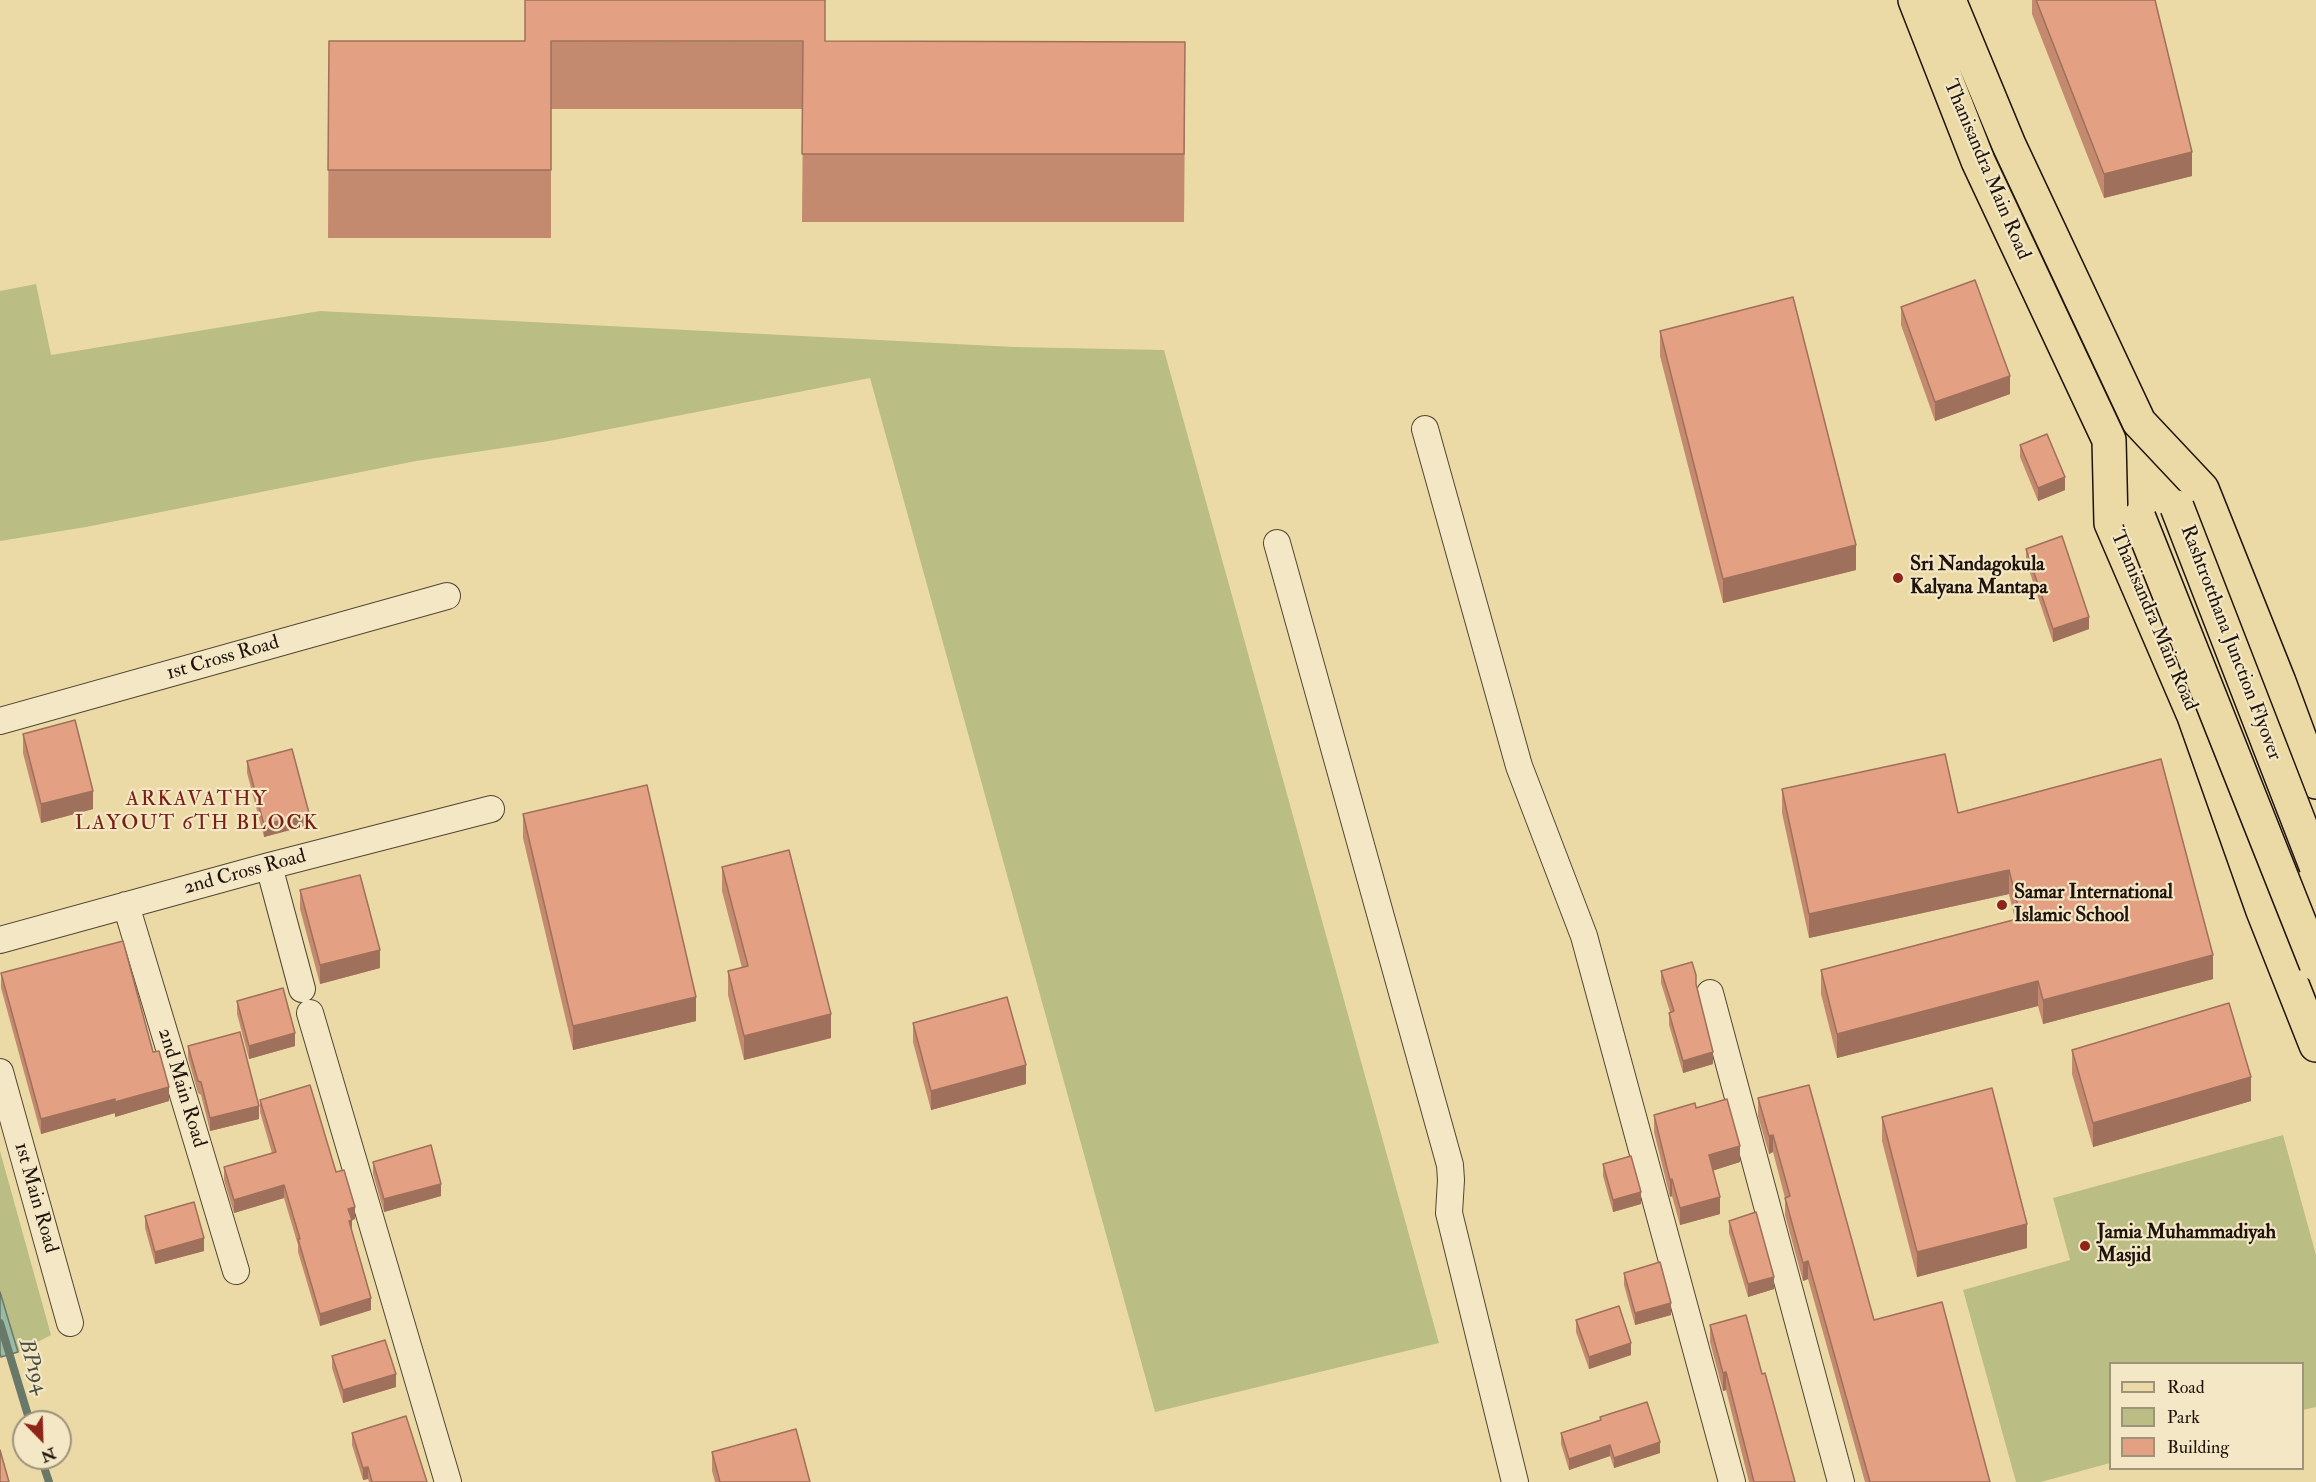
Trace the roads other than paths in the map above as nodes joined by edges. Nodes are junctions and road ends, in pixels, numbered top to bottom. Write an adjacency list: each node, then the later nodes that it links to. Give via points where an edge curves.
1 (1916, 0): 5 (main road, Thanisandra Main Road, via 1978,161)
2 (1949, 0): 3 (main road, Thanisandra Main Road, via 2009,145)
3 (2139, 422): 8 (main road, Thanisandra Main Road, via 2202,489); 14 (main road, Rashtrotthana Junction Flyover, bridge, via 2177,507)
4 (1425, 429): 25 (street, via 1519,766 1584,936)
5 (2109, 440): 9 (main road, Thanisandra Main Road, via 2111,523); 17 (main road, Rashtrotthana Junction Flyover, bridge)
6 (1277, 543): 24 (street, via 1450,1165 1449,1213)
7 (447, 596): 10 (street, 1st Cross Road)
8 (2279, 682): 9 (main road); 11 (main road, Thanisandra Main Road)
9 (2194, 716): 19 (main road, Thanisandra Main Road, via 2263,911)
10 (0, 721)
11 (2316, 782)
12 (491, 809): 13 (street, 2nd Cross Road)
13 (269, 866): 15 (street, 2nd Cross Road); 23 (street)
14 (2316, 866)
15 (126, 905): 16 (street, 2nd Cross Road); 21 (street, 2nd Main Road)
16 (0, 940)
17 (2316, 964)
18 (1710, 993): 26 (street)
19 (2316, 1045)
20 (0, 1072): 22 (street, 1st Main Road)
21 (236, 1272)
22 (70, 1323)
23 (448, 1482)
24 (1515, 1482)
25 (1732, 1482)
26 (1841, 1482)

